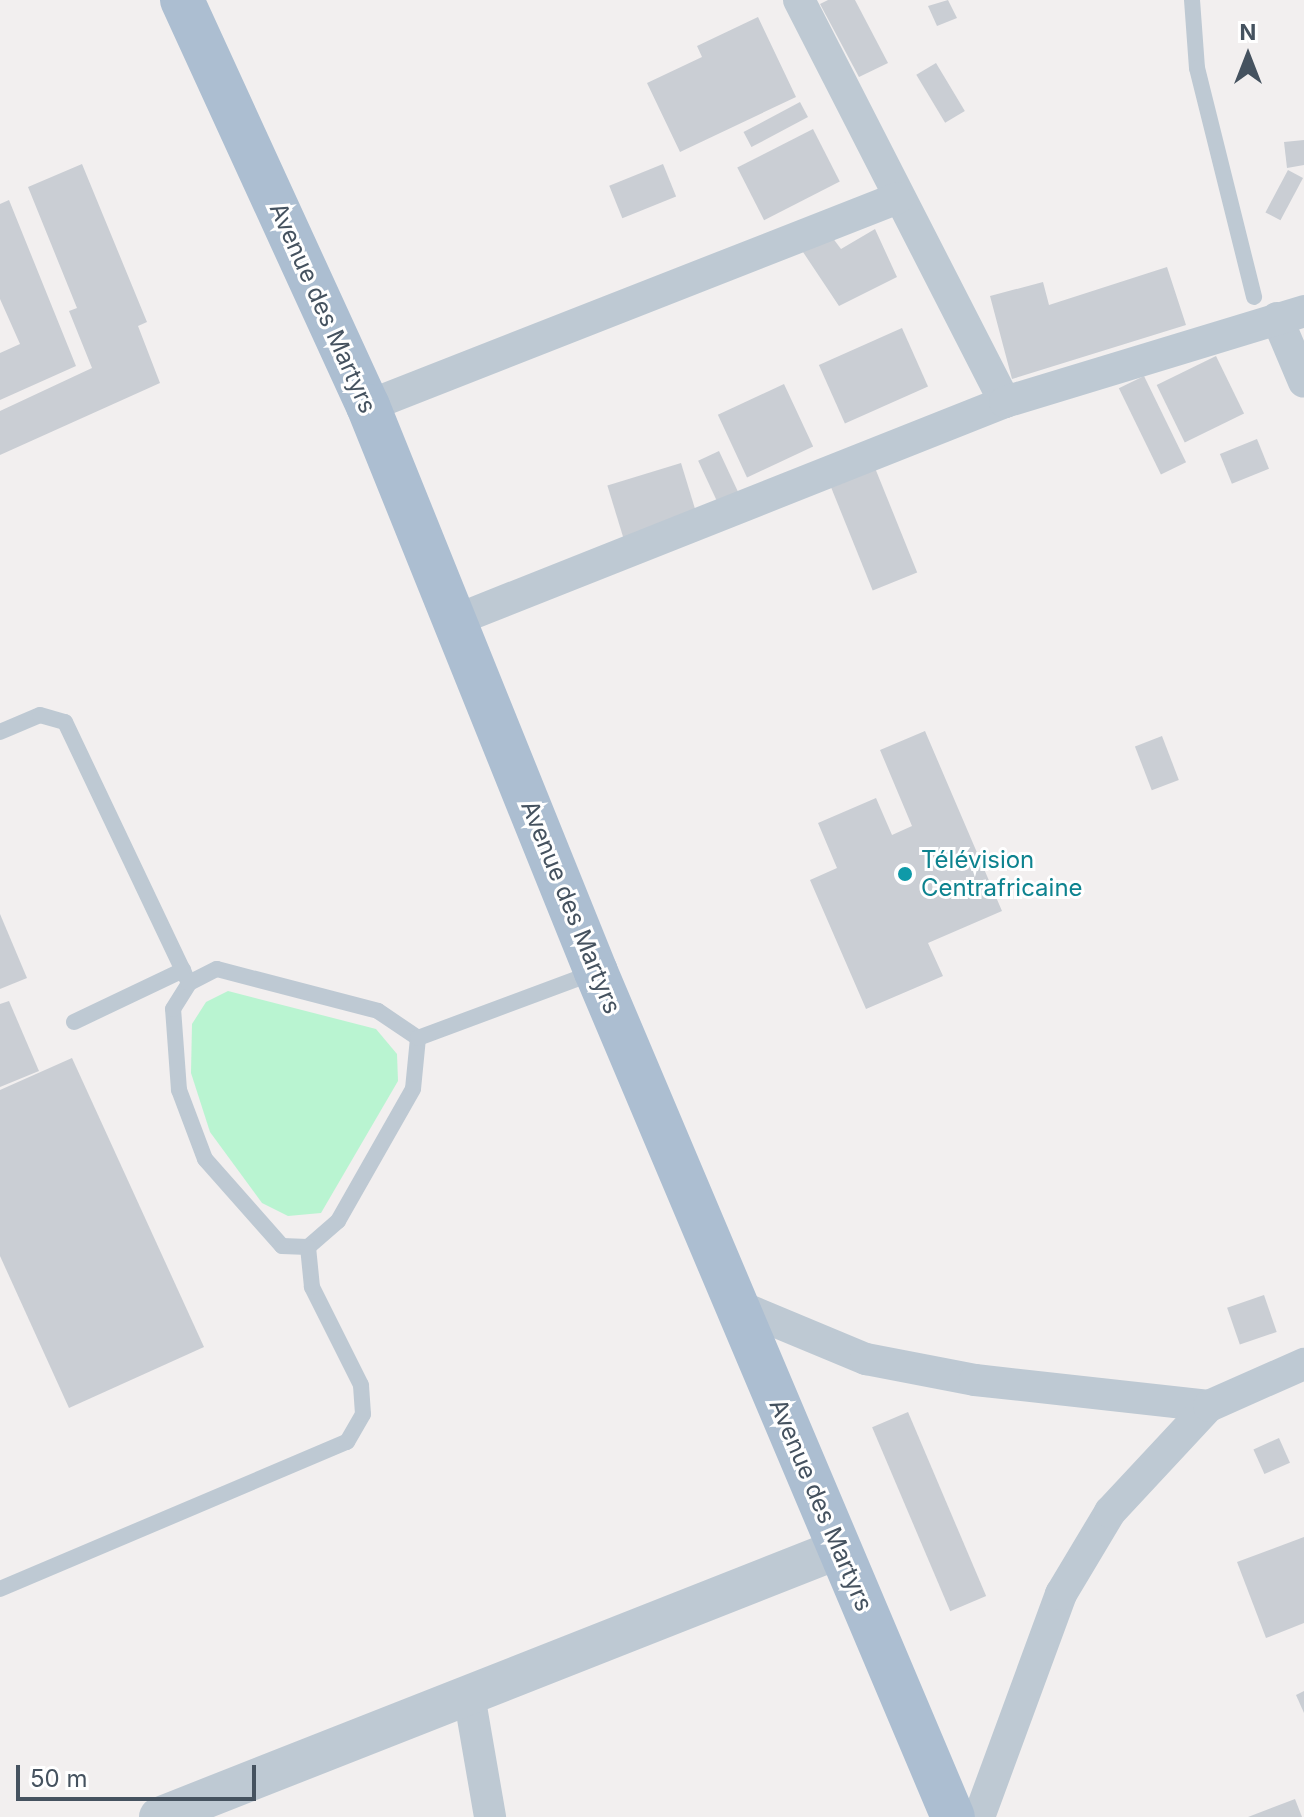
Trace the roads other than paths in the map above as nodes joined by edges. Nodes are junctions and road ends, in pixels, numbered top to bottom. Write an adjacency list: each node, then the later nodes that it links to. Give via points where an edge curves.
1 (182, 0): 8 (main road, Avenue des Martyrs)
2 (799, 0): 4 (street)
3 (1192, 0): 5 (lane, via 1197,68)
4 (898, 198): 7 (street); 8 (street)
5 (1278, 309): 6 (street); 7 (street)
6 (1304, 382)
7 (1005, 402): 9 (street)
8 (368, 406): 9 (main road, Avenue des Martyrs)
9 (456, 620): 11 (main road, Avenue des Martyrs)
10 (0, 732): 12 (lane, via 40,715 65,722)
11 (596, 972): 14 (lane); 16 (main road, Avenue des Martyrs)
12 (186, 976): 13 (lane); 14 (lane, via 217,969 378,1011); 15 (lane, via 173,1009 179,1090 205,1159 282,1246)
13 (74, 1022)
14 (418, 1038): 15 (lane, via 413,1089 338,1221)
15 (308, 1247): 20 (lane, via 312,1287 361,1385 363,1414 347,1442)
16 (736, 1305): 18 (street, via 866,1359 975,1380); 19 (main road, Avenue des Martyrs)
17 (1304, 1364): 18 (street)
18 (1209, 1406): 25 (street, via 1110,1512 1061,1594)
19 (839, 1549): 21 (street); 24 (main road, Avenue des Martyrs)
20 (0, 1589)
21 (469, 1695): 22 (street); 23 (street)
22 (159, 1817)
23 (490, 1817)
24 (953, 1817)
25 (979, 1817)

